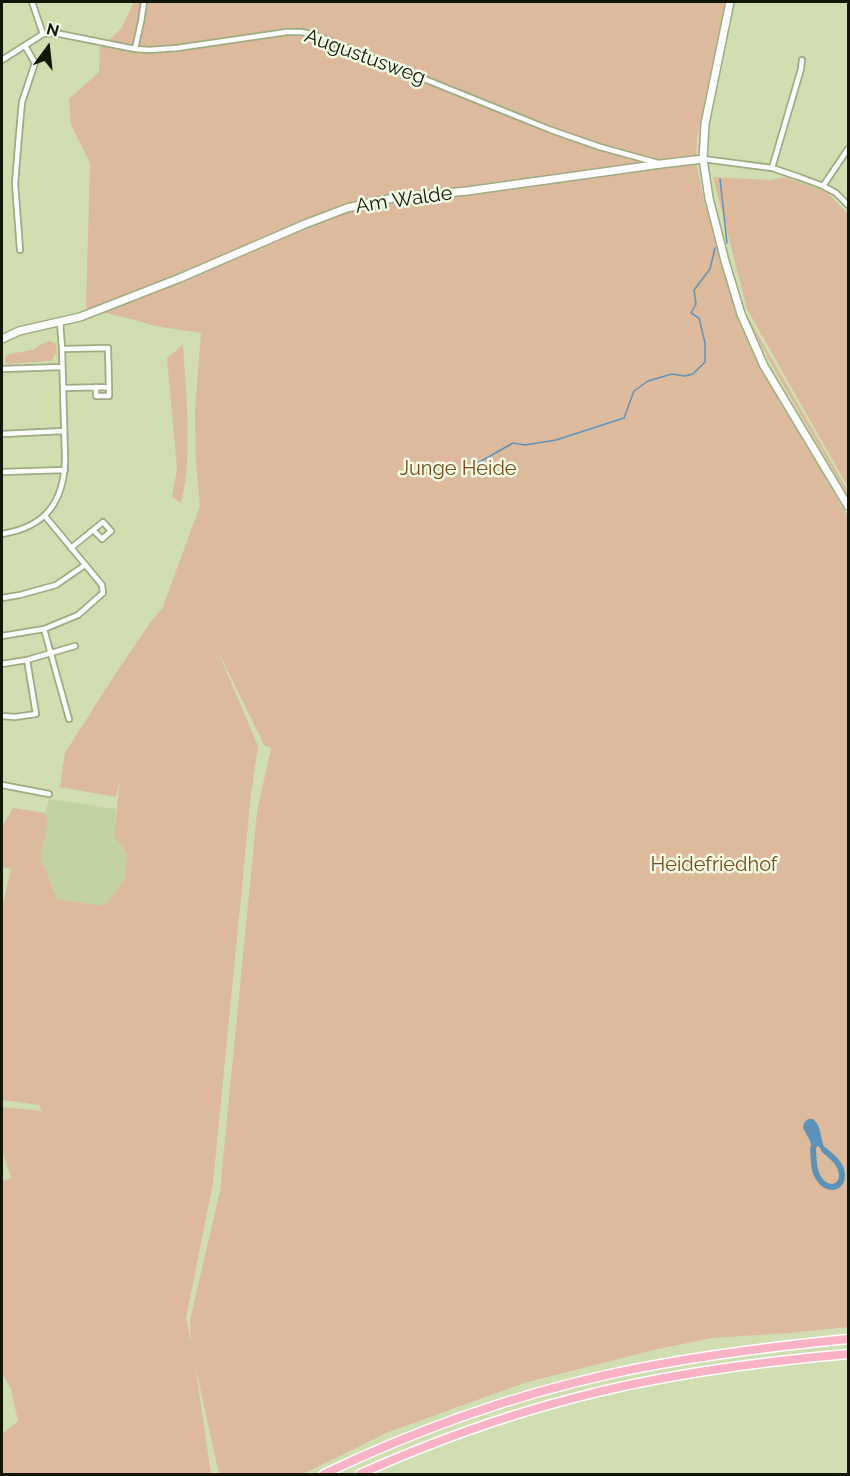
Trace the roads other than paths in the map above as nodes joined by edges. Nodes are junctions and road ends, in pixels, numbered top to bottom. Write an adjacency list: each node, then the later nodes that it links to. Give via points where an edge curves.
1 (33, 2): 4 (street)
2 (144, 2): 6 (street)
3 (730, 2): 10 (street, via 705,124)
4 (44, 34): 5 (street); 6 (street, Augustusweg)
5 (25, 46): 7 (street); 15 (street, via 35,63 22,102 15,183)
6 (135, 49): 11 (street, Augustusweg, via 177,48 277,33 315,35 551,129)
7 (2, 60)
8 (802, 60): 12 (street)
9 (849, 149): 13 (street)
10 (703, 159): 11 (street, Am Walde); 12 (street); 28 (street, via 709,198 741,314 764,366)
11 (661, 164): 16 (street, Am Walde, via 393,198 347,208 180,278)
12 (772, 168): 13 (street)
13 (823, 186): 14 (street)
14 (849, 205)
15 (20, 250)
16 (60, 322): 17 (street, Am Walde); 18 (street)
17 (2, 339)
18 (62, 349): 19 (street); 22 (street, via 108,348)
19 (62, 367): 20 (street); 23 (street)
20 (2, 369)
21 (96, 387): 22 (street); 22 (street, via 96,396 109,396); 23 (street)
22 (109, 387)
23 (63, 388): 24 (street)
24 (64, 431): 25 (street); 26 (street)
25 (2, 434)
26 (65, 470): 27 (street); 29 (street, via 62,488)
27 (2, 472)
28 (849, 506)
29 (45, 516): 31 (street, via 30,526); 32 (street)
30 (93, 530): 32 (street)
31 (2, 534)
32 (71, 548): 33 (street)
33 (85, 565): 34 (street, via 56,585); 35 (street, via 102,585 103,592 78,615)
34 (2, 598)
35 (44, 629): 36 (street); 38 (street)
36 (2, 636)
37 (75, 646): 38 (street)
38 (51, 654): 39 (street); 42 (street)
39 (27, 660): 40 (street); 41 (street, via 36,714)
40 (2, 664)
41 (2, 716)
42 (69, 719)
43 (2, 785): 44 (street)
44 (49, 794)
45 (849, 1339): 47 (highway, via 696,1358 572,1383 443,1424)
46 (849, 1354): 48 (highway, via 710,1371 576,1397 463,1433)
47 (324, 1474)
48 (360, 1474)

